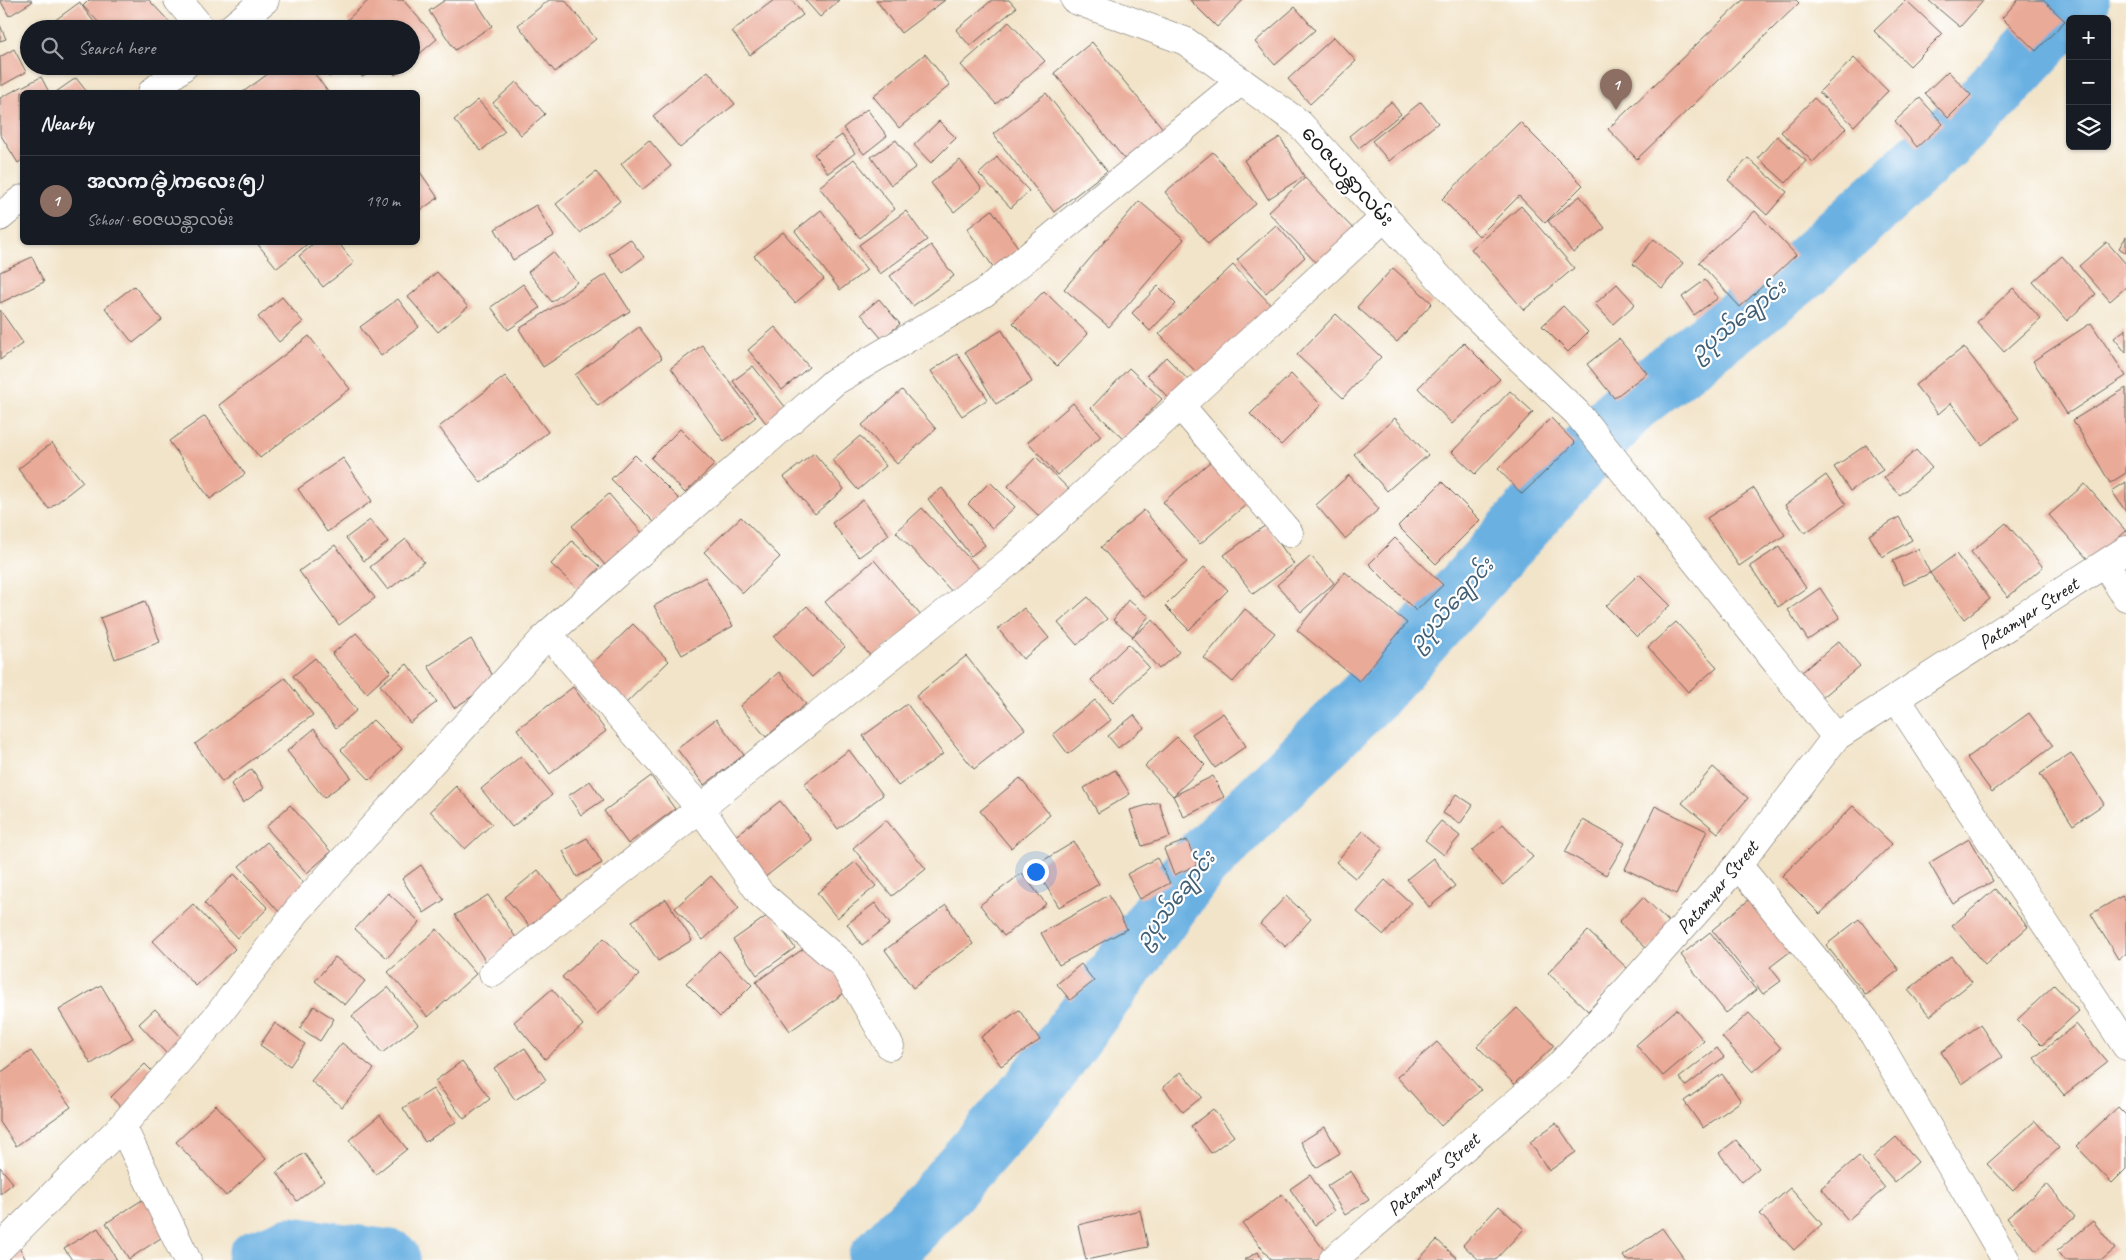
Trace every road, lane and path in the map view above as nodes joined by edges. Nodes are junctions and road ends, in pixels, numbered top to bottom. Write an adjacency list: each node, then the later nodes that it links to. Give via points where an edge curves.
1 (178, 0): 4 (street)
2 (265, 0): 5 (street)
3 (1076, 0): 7 (street, ဝေဇယန္တာလမ်း, via 1185,41)
4 (195, 20)
5 (241, 20)
6 (173, 75): 8 (street)
7 (1241, 81): 11 (street, ဝေဇယန္တာလမ်း, via 1299,123); 16 (street, via 984,293 834,382)
8 (154, 90)
9 (20, 201): 10 (street)
10 (0, 217)
11 (1385, 217): 12 (street); 18 (street, ဝေဇယန္တာလမ်း, via 1464,305 1577,413)
12 (1180, 405): 13 (street); 19 (street, via 1012,560)
13 (1289, 533)
14 (2115, 557): 15 (street); 17 (street, Patamyar Street)
15 (2126, 597)
16 (548, 634): 19 (street); 24 (street, via 297,911 219,1014)
17 (1896, 698): 18 (street, Patamyar Street); 23 (street)
18 (1836, 737): 20 (street, Patamyar Street)
19 (700, 808): 21 (street); 22 (street, via 760,893 843,965)
20 (1738, 865): 27 (street, Patamyar Street, via 1558,1067); 28 (street, via 1865,1020)
21 (493, 974)
22 (890, 1046)
23 (2126, 1046)
24 (122, 1126): 25 (street); 26 (street)
25 (0, 1248)
26 (183, 1252)
27 (1333, 1260)
28 (2006, 1260)

